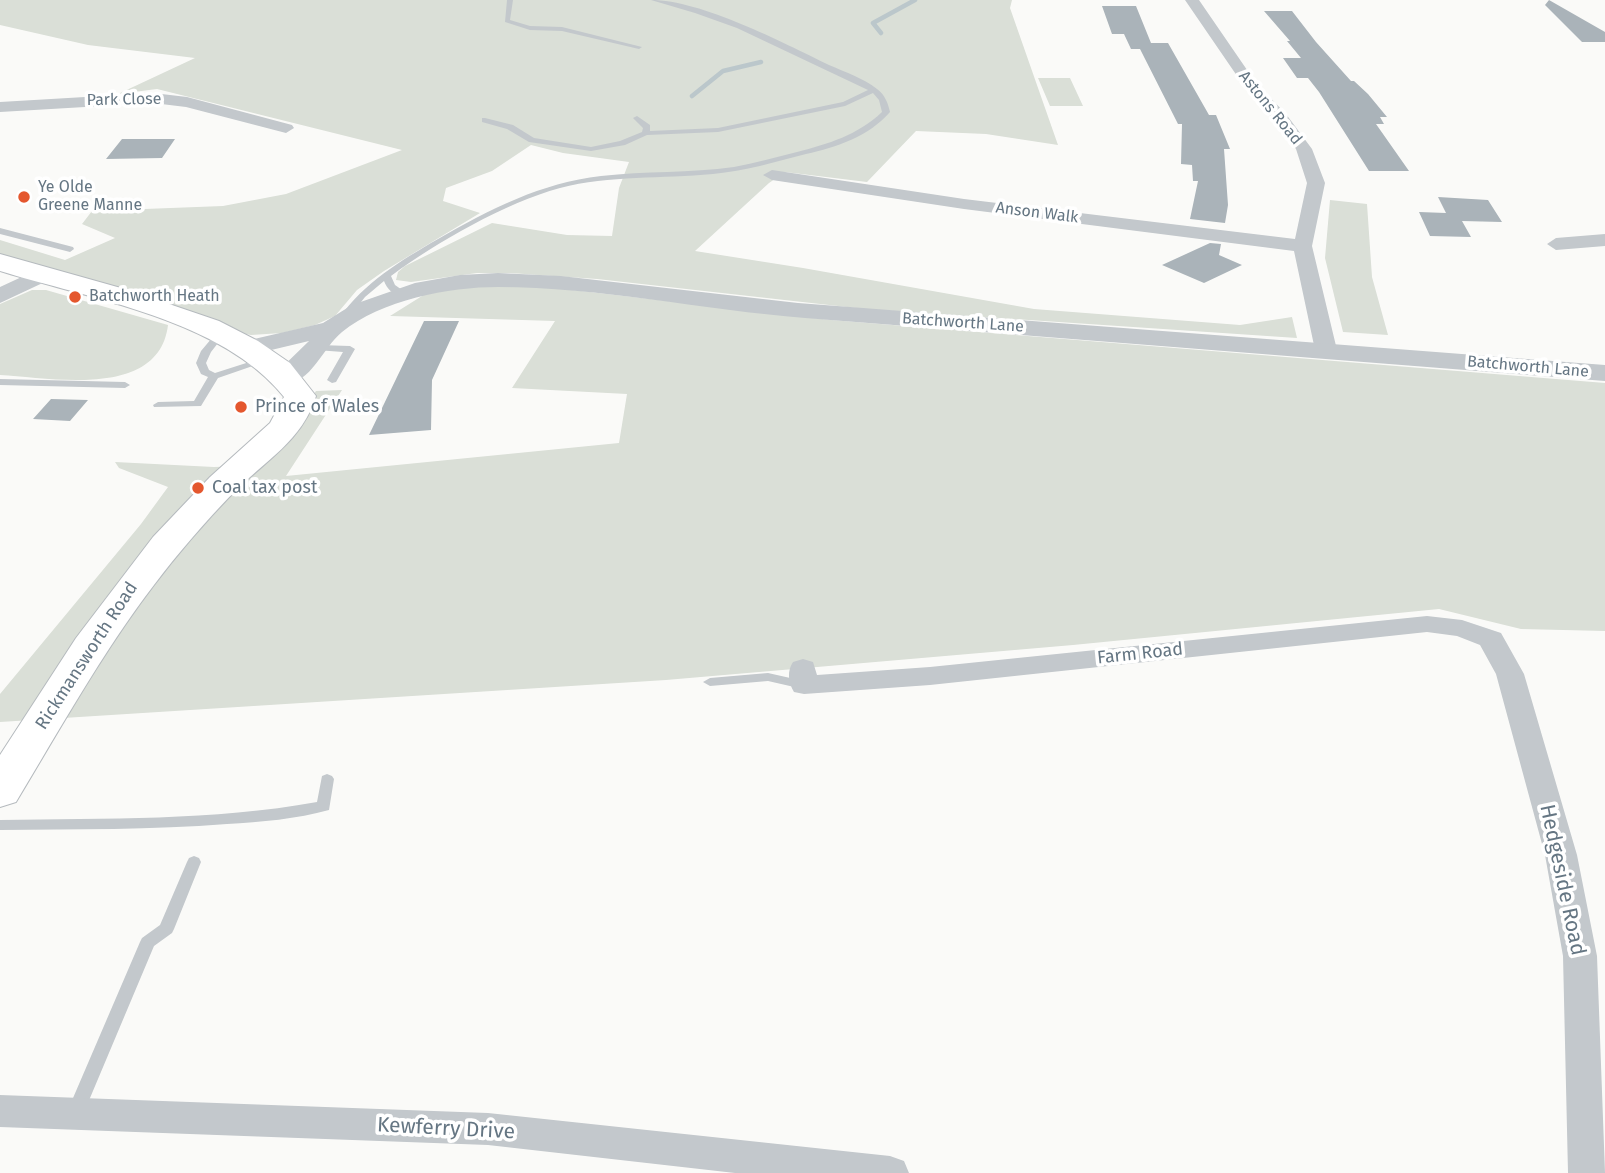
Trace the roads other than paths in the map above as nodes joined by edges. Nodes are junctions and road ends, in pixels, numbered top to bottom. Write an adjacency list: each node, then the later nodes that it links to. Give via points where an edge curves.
1 (510, 0): 4 (lane, via 507,21 517,25 562,29)
2 (654, 0): 5 (lane, via 686,6 758,33)
3 (1192, 0): 17 (street, Astons Road, via 1251,86 1304,149 1316,183)
4 (639, 47)
5 (874, 90): 10 (lane, via 845,104 718,130); 21 (lane, via 885,101 881,118 824,148 733,169 643,174 560,186 492,212)
6 (0, 107): 9 (street, Park Close, via 153,98 187,102)
7 (637, 118): 10 (lane)
8 (485, 120): 11 (lane, via 533,140 568,149)
9 (286, 128)
10 (648, 131): 11 (lane, via 622,143)
11 (591, 149): 12 (lane)
12 (594, 161)
13 (772, 175): 17 (street, Anson Walk)
14 (0, 231): 18 (lane)
15 (1605, 240): 16 (street)
16 (1556, 244)
17 (1303, 246): 24 (street, Astons Road)
18 (70, 249)
19 (0, 262): 20 (main road)
20 (41, 275): 22 (street); 25 (main road, via 134,302)
21 (394, 284): 23 (street, Batchworth Lane); 24 (street, Batchworth Lane, via 527,281 798,310)
22 (0, 296)
23 (331, 331): 25 (street, Batchworth Lane); 25 (street, Batchworth Lane); 28 (lane, via 350,349)
24 (1326, 350): 26 (street, Batchworth Lane)
25 (254, 355): 27 (lane); 27 (lane, via 206,351 201,363 205,372); 36 (main road, Rickmansworth Road, via 300,396 295,412 164,545 119,601)
26 (1605, 373)
27 (214, 376): 31 (lane, via 197,404)
28 (332, 380)
29 (0, 382): 30 (lane)
30 (125, 385)
31 (158, 405)
32 (1491, 639): 33 (street, Farm Road, via 1462,628 1427,624 930,676); 42 (street, Hedgeside Road, via 1510,674 1561,855 1580,956)
33 (803, 677): 34 (lane)
34 (710, 682)
35 (327, 779): 37 (lane, via 324,806 288,813)
36 (0, 791)
37 (0, 825)
38 (194, 862): 40 (lane, via 166,929 148,942)
39 (0, 1111): 40 (street, Kewferry Drive)
40 (75, 1116): 41 (street, Kewferry Drive, via 488,1129)
41 (890, 1173)
42 (1587, 1173)

